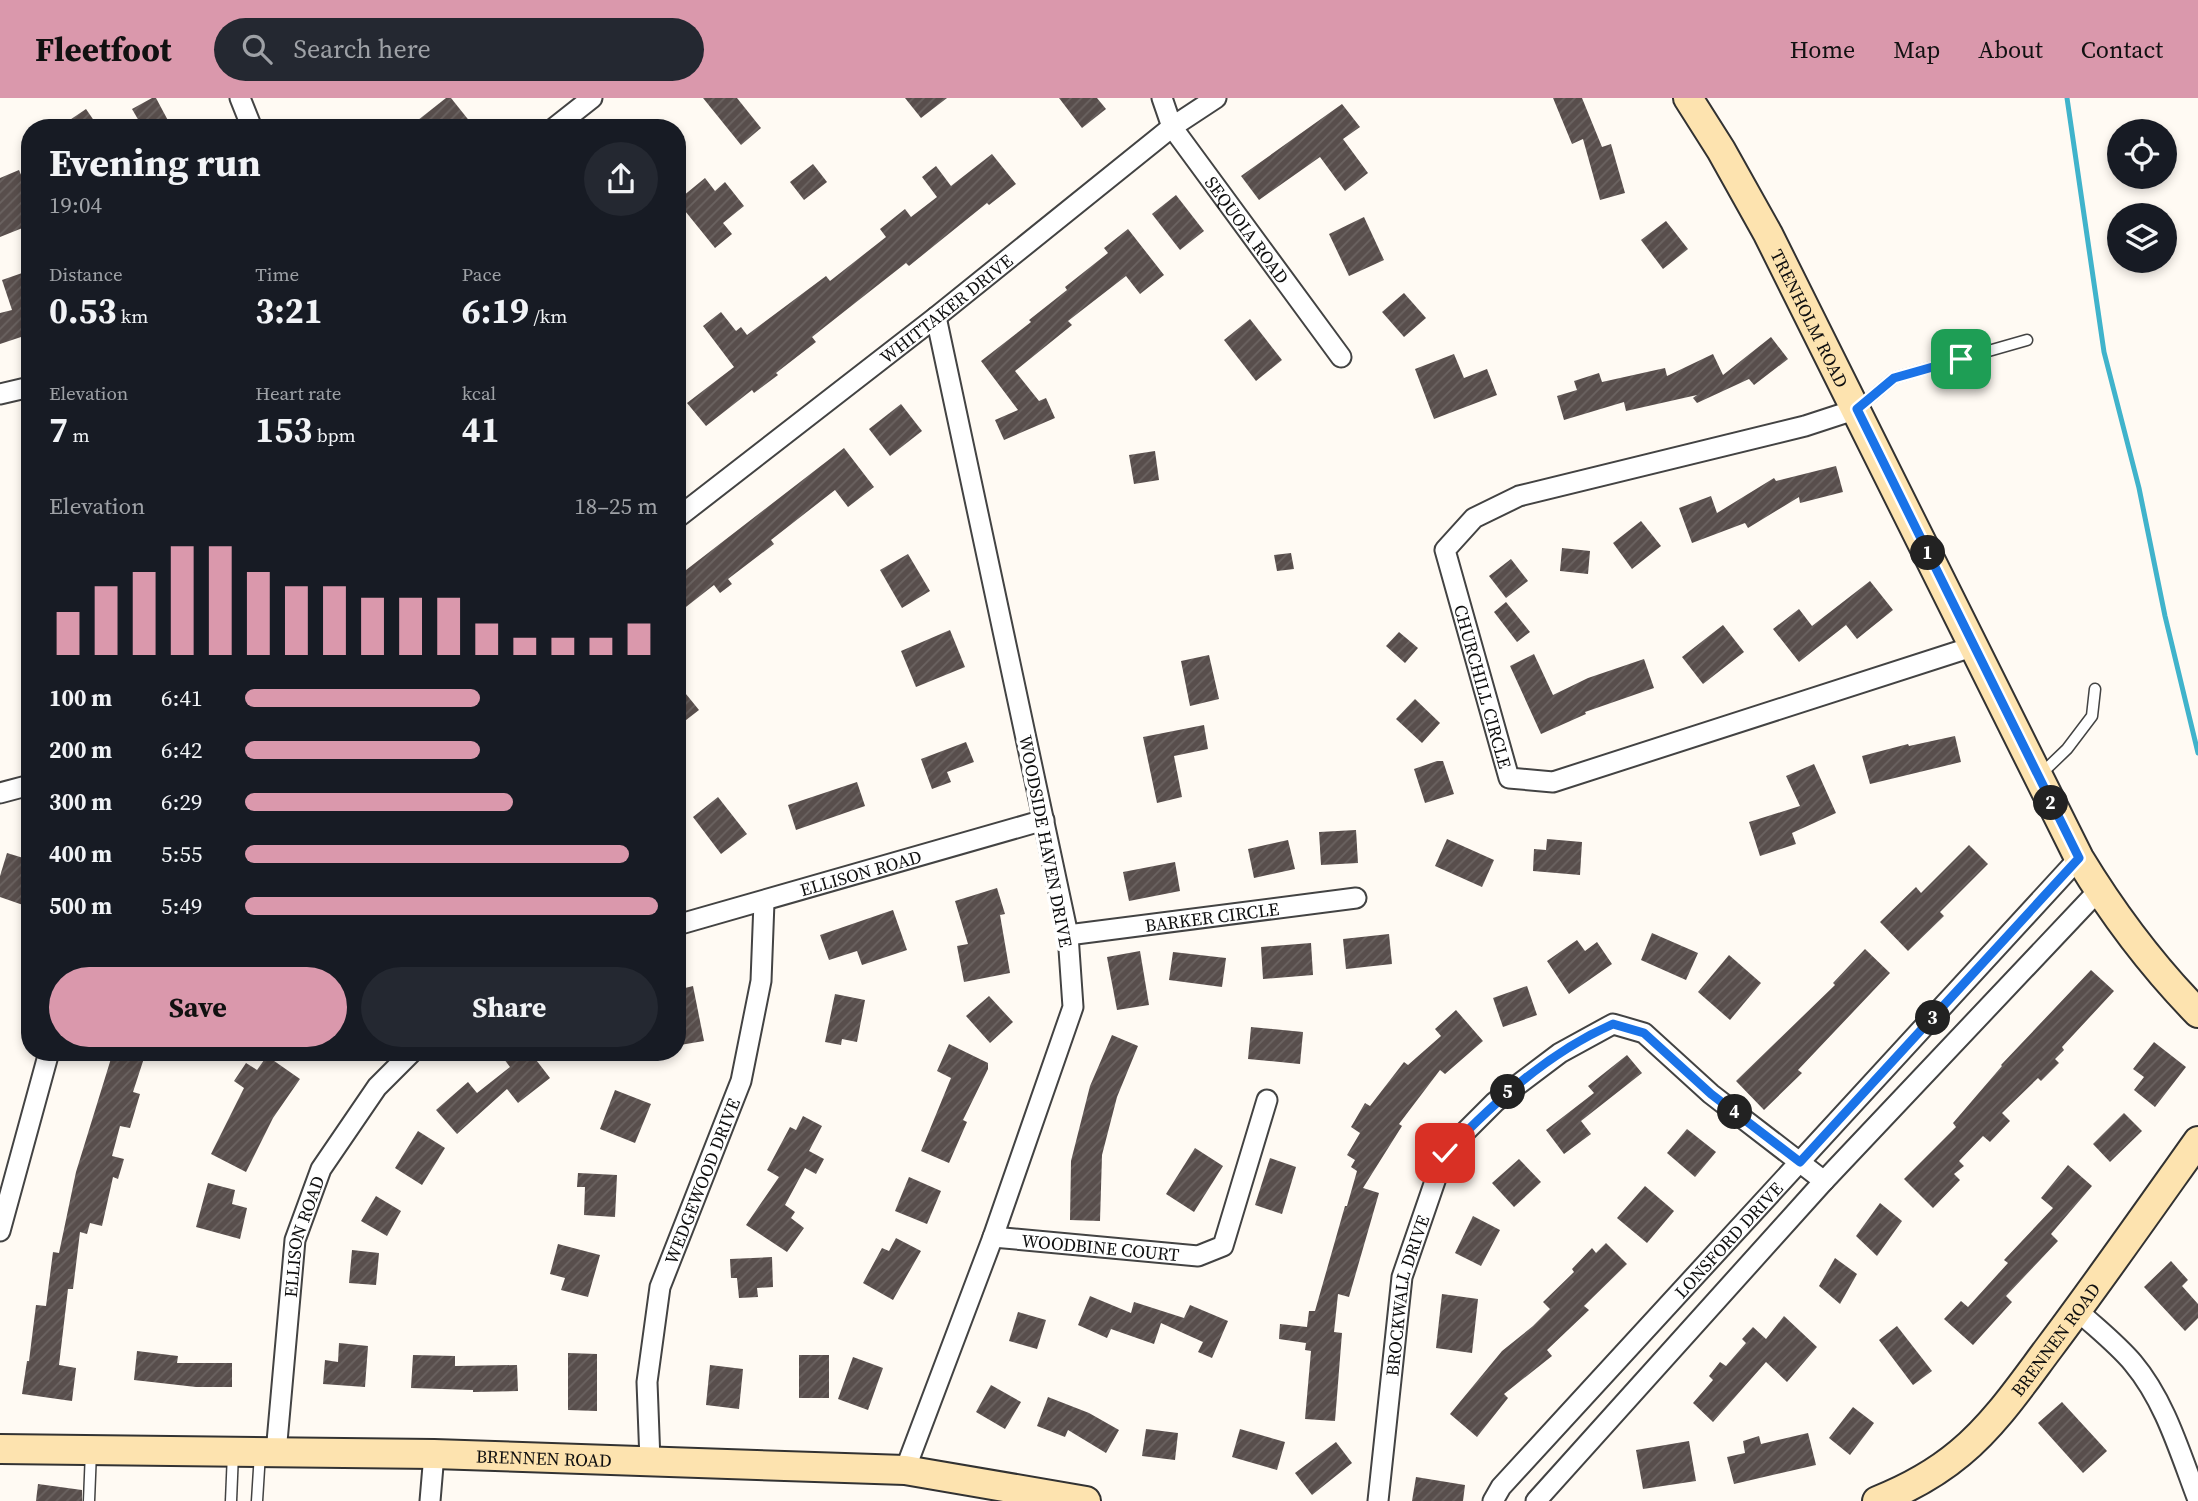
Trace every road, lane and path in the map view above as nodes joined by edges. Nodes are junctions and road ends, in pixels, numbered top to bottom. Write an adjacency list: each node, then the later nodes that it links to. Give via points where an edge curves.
1 (240, 98): 6 (street)
2 (592, 98): 7 (street)
3 (1162, 98): 8 (street, SEQUOIA ROAD)
4 (1216, 98): 8 (street, WHITTAKER DRIVE)
5 (1688, 98): 14 (street, TRENHOLM ROAD, via 1768,234)
6 (248, 119)
7 (565, 119)
8 (1172, 127): 9 (street, WHITTAKER DRIVE); 11 (street, SEQUOIA ROAD)
9 (936, 317): 15 (street, WHITTAKER DRIVE); 21 (street, WOODSIDE HAVEN DRIVE)
10 (2027, 340): 14 (lane, via 1894,378)
11 (1341, 358)
12 (21, 389): 13 (street)
13 (0, 394)
14 (1857, 409): 16 (street, TRENHOLM ROAD); 16 (street, CHURCHILL CIRCLE, via 1805,426 1519,496 1474,518 1445,550 1509,778 1553,782)
15 (686, 511)
16 (1975, 646): 18 (street, TRENHOLM ROAD)
17 (2095, 689): 18 (lane, via 2092,716 2067,750)
18 (2038, 777): 22 (street, TRENHOLM ROAD)
19 (21, 787): 20 (street)
20 (0, 793)
21 (1044, 820): 25 (street, ELLISON ROAD); 27 (street, WOODSIDE HAVEN DRIVE)
22 (2079, 858): 23 (street, TRENHOLM ROAD); 33 (street, LONSFORD DRIVE)
23 (2099, 890): 28 (street, TRENHOLM ROAD); 34 (street, LONSFORD DRIVE)
24 (1356, 898): 27 (street, BARKER CIRCLE)
25 (764, 902): 26 (street, ELLISON ROAD); 42 (street, WEDGEWOOD DRIVE, via 761,981 741,1081 660,1287 647,1382)
26 (686, 923)
27 (1068, 935): 36 (street, WOODSIDE HAVEN DRIVE, via 1073,1007)
28 (2198, 1013)
29 (47, 1061): 35 (street)
30 (403, 1061): 40 (street, ELLISON ROAD, via 377,1087 321,1169 295,1240)
31 (1267, 1100): 36 (street, WOODBINE COURT, via 1223,1246 1198,1256)
32 (2198, 1141): 37 (street, BRENNEN ROAD)
33 (1800, 1162): 34 (street, BROCKWALL DRIVE); 51 (street, BROCKWALL DRIVE, via 1711,1094 1644,1033 1613,1024 1560,1053 1495,1102 1445,1153 1402,1278); 52 (street, LONSFORD DRIVE)
34 (1824, 1181): 53 (street, LONSFORD DRIVE)
35 (0, 1231)
36 (993, 1237): 43 (street, WOODSIDE HAVEN DRIVE)
37 (2077, 1310): 45 (street, via 2133,1363 2152,1391); 54 (street, BRENNEN ROAD, via 2008,1403 1962,1452)
38 (0, 1449): 39 (street, BRENNEN ROAD)
39 (91, 1451): 40 (street, BRENNEN ROAD); 46 (lane)
40 (256, 1453): 41 (street, BRENNEN ROAD); 47 (lane); 48 (lane)
41 (433, 1454): 42 (street, BRENNEN ROAD); 49 (street)
42 (650, 1461): 43 (street, BRENNEN ROAD)
43 (905, 1470): 44 (street, BRENNEN ROAD)
44 (1012, 1495): 50 (street, BRENNEN ROAD)
45 (2198, 1500)
46 (89, 1501)
47 (231, 1501)
48 (257, 1501)
49 (430, 1501)
50 (1086, 1501)
51 (1378, 1501)
52 (1493, 1501)
53 (1536, 1501)
54 (1877, 1501)

